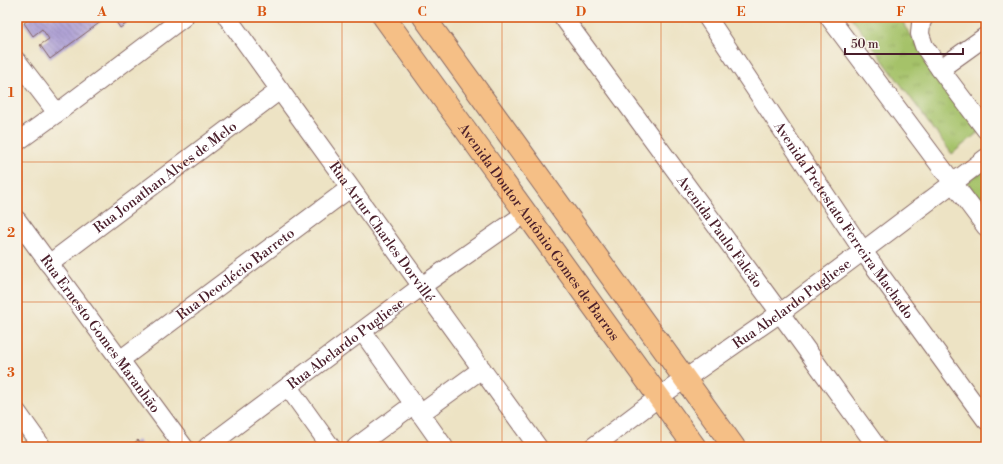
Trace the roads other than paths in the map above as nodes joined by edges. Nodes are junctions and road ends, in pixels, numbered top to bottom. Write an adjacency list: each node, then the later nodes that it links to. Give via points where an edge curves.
1 (184, 17): 13 (street)
2 (227, 17): 12 (street, Rua Artur Charles Dorvillé)
3 (424, 17): 29 (main road)
4 (563, 17): 25 (street, Avenida Paulo Falcão)
5 (706, 17): 22 (street, Avenida Pretestato Ferreira Machado)
6 (829, 17): 17 (street)
7 (924, 17): 11 (street, via 920,34 924,46)
8 (390, 19): 19 (main road, Avenida Doutor Antônio Gomes de Barros)
9 (986, 36): 11 (street)
10 (17, 61): 13 (street)
11 (940, 69): 14 (street)
12 (280, 90): 18 (street, Rua Artur Charles Dorvillé); 23 (street, Rua Jonathan Alves de Melo)
13 (57, 113): 15 (street)
14 (986, 130)
15 (17, 142)
16 (986, 158): 17 (street, Rua Abelardo Pugliese)
17 (953, 182): 21 (street); 22 (street, Rua Abelardo Pugliese)
18 (350, 188): 24 (street, Rua Artur Charles Dorvillé); 27 (street, Rua Deoclécio Barreto)
19 (526, 213): 24 (street, Rua Abelardo Pugliese); 31 (main road, Avenida Doutor Antônio Gomes de Barros)
20 (17, 220): 23 (street, Rua Ernesto Gomes Maranhão)
21 (986, 226)
22 (863, 251): 25 (street, Rua Abelardo Pugliese); 34 (street, Avenida Pretestato Ferreira Machado)
23 (49, 264): 27 (street, Rua Ernesto Gomes Maranhão)
24 (422, 286): 26 (street, Rua Abelardo Pugliese); 28 (street, Rua Artur Charles Dorvillé)
25 (780, 313): 29 (street, Rua Abelardo Pugliese); 45 (street, Avenida Paulo Falcão)
26 (362, 331): 30 (street, Rua Abelardo Pugliese); 32 (street)
27 (120, 360): 36 (street, Rua Ernesto Gomes Maranhão)
28 (482, 369): 32 (street); 41 (street, Rua Artur Charles Dorvillé)
29 (685, 379): 31 (street, Rua Abelardo Pugliese); 44 (main road)
30 (288, 387): 37 (street, Rua Abelardo Pugliese); 38 (street)
31 (659, 397): 42 (street, Rua Abelardo Pugliese); 43 (main road, Avenida Doutor Antônio Gomes de Barros)
32 (417, 409): 39 (street); 40 (street)
33 (17, 412): 35 (street)
34 (986, 420)
35 (42, 447)
36 (184, 447)
37 (206, 447)
38 (331, 447)
39 (356, 447)
40 (444, 447)
41 (538, 447)
42 (593, 447)
43 (695, 447)
44 (734, 447)
45 (877, 447)

